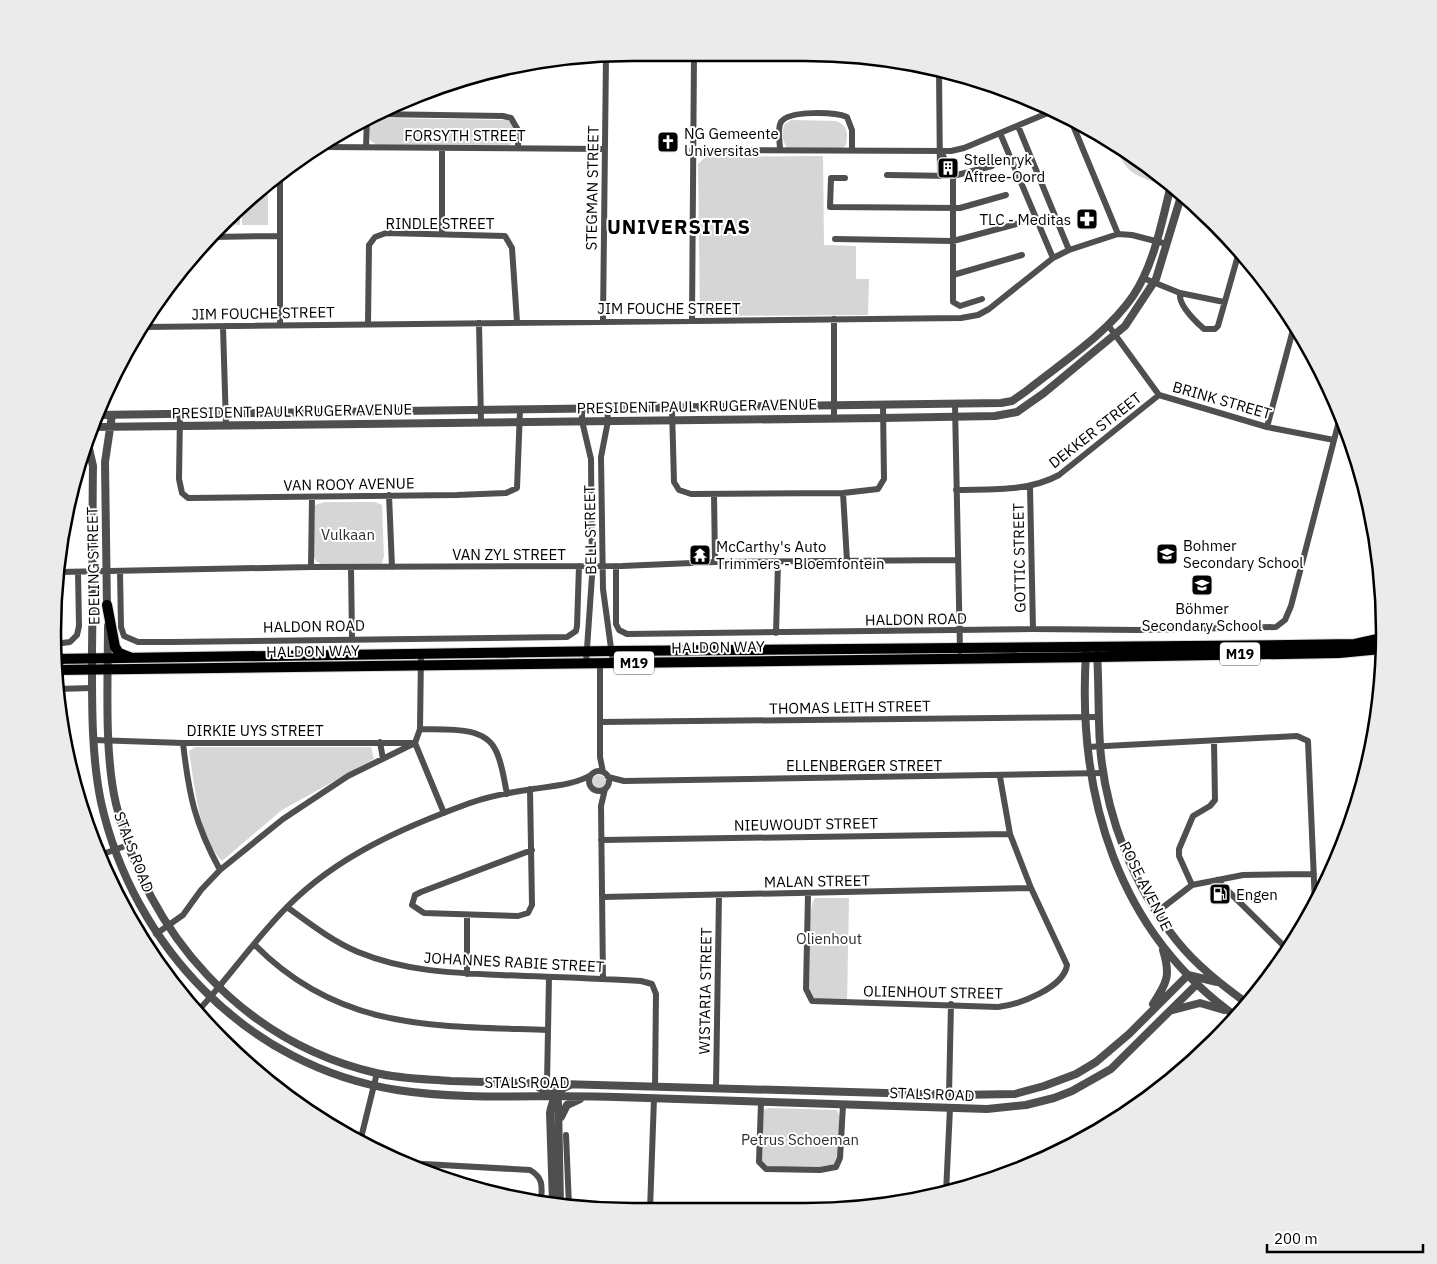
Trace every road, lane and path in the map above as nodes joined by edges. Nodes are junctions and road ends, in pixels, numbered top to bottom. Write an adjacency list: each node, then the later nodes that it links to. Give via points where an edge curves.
1 (694, 61): 16 (street)
2 (606, 62): 14 (street, STEGMAN STREET)
3 (939, 78): 18 (street)
4 (393, 114): 12 (street, via 511,118 516,125)
5 (1045, 115): 6 (street)
6 (1018, 126): 9 (street); 37 (street)
7 (367, 127): 11 (street)
8 (1075, 130): 30 (street)
9 (1000, 133): 18 (street, via 964,148); 39 (street)
10 (332, 147): 11 (street, FORSYTH STREET)
11 (366, 147): 13 (street, FORSYTH STREET)
12 (518, 148): 13 (street, FORSYTH STREET); 14 (street, FORSYTH STREET)
13 (442, 149): 29 (street)
14 (605, 149): 48 (street, STEGMAN STREET)
15 (852, 149): 17 (street); 17 (street, via 852,130 847,117 808,114 789,116 780,123); 18 (street)
16 (692, 150): 17 (street); 49 (street)
17 (780, 150)
18 (941, 151): 21 (street, via 939,158)
19 (992, 166): 21 (street)
20 (887, 175): 21 (street)
21 (946, 176): 27 (street)
22 (845, 178): 27 (street, via 830,178 830,207)
23 (280, 183): 31 (street)
24 (1169, 193): 35 (street, PRESIDENT PAUL KRUGER AVENUE)
25 (1006, 195): 27 (street)
26 (1179, 202): 36 (street, PRESIDENT PAUL KRUGER AVENUE)
27 (952, 209): 34 (street)
28 (1020, 223): 34 (street)
29 (442, 234): 50 (street, RINDLE STREET, via 500,235 510,240); 52 (street, RINDLE STREET, via 386,233 372,240 368,250)
30 (1118, 234): 35 (street, JIM FOUCHE STREET); 37 (street, JIM FOUCHE STREET)
31 (278, 236): 32 (street); 53 (street)
32 (220, 237)
33 (834, 239): 34 (street)
34 (953, 241): 41 (street)
35 (1155, 241): 36 (street, JIM FOUCHE STREET); 42 (street, PRESIDENT PAUL KRUGER AVENUE)
36 (1167, 244): 43 (street, PRESIDENT PAUL KRUGER AVENUE)
37 (1069, 250): 39 (street, JIM FOUCHE STREET)
38 (1022, 254): 41 (street)
39 (1053, 258): 47 (street, JIM FOUCHE STREET, via 989,309 971,317)
40 (1237, 259): 46 (street)
41 (953, 275): 45 (street, via 954,305 969,305)
42 (1143, 278): 43 (street); 54 (street, PRESIDENT PAUL KRUGER AVENUE)
43 (1154, 283): 44 (street); 57 (street, PRESIDENT PAUL KRUGER AVENUE, via 1135,313)
44 (1180, 293): 46 (street); 46 (street, via 1180,301 1197,323 1208,331 1218,326)
45 (982, 299)
46 (1224, 302)
47 (834, 319): 49 (street, JIM FOUCHE STREET); 62 (street)
48 (603, 320): 49 (street, JIM FOUCHE STREET); 50 (street, JIM FOUCHE STREET)
49 (692, 320)
50 (517, 322): 51 (street, JIM FOUCHE STREET)
51 (479, 323): 52 (street, JIM FOUCHE STREET); 66 (street)
52 (368, 324): 53 (street, JIM FOUCHE STREET)
53 (280, 325): 56 (street, JIM FOUCHE STREET)
54 (1108, 325): 57 (street, BRINK STREET); 60 (street, PRESIDENT PAUL KRUGER AVENUE, via 1012,401)
55 (150, 327): 56 (street, JIM FOUCHE STREET)
56 (223, 327): 70 (street)
57 (1116, 334): 59 (street, BRINK STREET); 73 (street, PRESIDENT PAUL KRUGER AVENUE, via 1017,412)
58 (1292, 335): 86 (street)
59 (1159, 395): 86 (street, BRINK STREET); 90 (street, DEKKER STREET, via 1059,475)
60 (955, 405): 61 (street, PRESIDENT PAUL KRUGER AVENUE); 73 (street)
61 (883, 406): 62 (street, PRESIDENT PAUL KRUGER AVENUE); 75 (street)
62 (834, 407): 65 (street, PRESIDENT PAUL KRUGER AVENUE); 74 (street)
63 (582, 408): 64 (street, PRESIDENT PAUL KRUGER AVENUE); 67 (street, PRESIDENT PAUL KRUGER AVENUE); 77 (street, BELL STREET)
64 (608, 408): 65 (street, PRESIDENT PAUL KRUGER AVENUE); 78 (street, BELL STREET)
65 (672, 408): 76 (street)
66 (480, 410): 67 (street, PRESIDENT PAUL KRUGER AVENUE); 68 (street, PRESIDENT PAUL KRUGER AVENUE); 79 (street)
67 (520, 410): 80 (street, VAN ROOY AVENUE)
68 (352, 412): 70 (street, PRESIDENT PAUL KRUGER AVENUE); 81 (street)
69 (180, 414): 70 (street, PRESIDENT PAUL KRUGER AVENUE); 72 (street, PRESIDENT PAUL KRUGER AVENUE); 83 (street, VAN ROOY AVENUE)
70 (226, 414): 82 (street)
71 (105, 415): 72 (street, PRESIDENT PAUL KRUGER AVENUE)
72 (112, 415): 85 (street, EDELING STREET)
73 (955, 417): 75 (street, PRESIDENT PAUL KRUGER AVENUE); 91 (street)
74 (834, 418): 75 (street, PRESIDENT PAUL KRUGER AVENUE); 76 (street, PRESIDENT PAUL KRUGER AVENUE)
75 (883, 418): 92 (street, via 883,483 873,491)
76 (672, 420): 78 (street, PRESIDENT PAUL KRUGER AVENUE); 93 (street, via 676,487 691,494)
77 (582, 421): 78 (street, PRESIDENT PAUL KRUGER AVENUE); 80 (street, PRESIDENT PAUL KRUGER AVENUE); 101 (street, BELL STREET, via 590,459)
78 (608, 421): 102 (street, BELL STREET, via 601,458)
79 (481, 422): 80 (street, PRESIDENT PAUL KRUGER AVENUE); 81 (street, PRESIDENT PAUL KRUGER AVENUE)
80 (520, 422): 94 (street, VAN ROOY AVENUE, via 519,481 514,490 457,495)
81 (353, 424): 82 (street, PRESIDENT PAUL KRUGER AVENUE)
82 (226, 425): 83 (street, PRESIDENT PAUL KRUGER AVENUE)
83 (180, 426): 85 (street, PRESIDENT PAUL KRUGER AVENUE); 95 (street, VAN ROOY AVENUE, via 179,480 185,496 202,499)
84 (100, 427): 85 (street, PRESIDENT PAUL KRUGER AVENUE)
85 (111, 427): 107 (street, EDELING STREET, via 105,462)
86 (1267, 427): 88 (street, BRINK STREET)
87 (1337, 428): 88 (street)
88 (1334, 440): 113 (street, HALDON ROAD, via 1291,606 1280,625 1139,630)
89 (90, 455): 111 (street, EDELING STREET)
90 (1030, 487): 91 (street, DEKKER STREET); 113 (street, GOTTIC STREET)
91 (956, 490): 96 (street)
92 (843, 492): 93 (street); 97 (street)
93 (714, 494): 98 (street)
94 (389, 495): 95 (street, VAN ROOY AVENUE); 106 (street)
95 (312, 497): 104 (street)
96 (958, 560): 97 (street, VAN ZYL STREET); 114 (street)
97 (847, 561): 99 (street, VAN ZYL STREET)
98 (716, 562): 99 (street, VAN ZYL STREET); 103 (street, VAN ZYL STREET)
99 (778, 563): 115 (street)
100 (578, 566): 101 (street, VAN ZYL STREET); 106 (street, VAN ZYL STREET); 116 (street, BELL STREET, via 578,622)
101 (592, 566): 102 (street, VAN ZYL STREET); 128 (street, BELL STREET)
102 (603, 566): 103 (street, VAN ZYL STREET); 129 (street, BELL STREET, via 604,604)
103 (616, 566): 115 (street, HALDON ROAD, via 616,624 627,634)
104 (311, 567): 105 (street, VAN ZYL STREET); 108 (street, VAN ZYL STREET)
105 (351, 567): 106 (street, VAN ZYL STREET); 117 (street)
106 (392, 567)
107 (107, 571): 108 (street, VAN ZYL STREET); 111 (street, VAN ZYL STREET); 112 (street, EDELING STREET)
108 (120, 571): 117 (street, HALDON ROAD, via 122,631 133,641)
109 (64, 572): 110 (street, VAN ZYL STREET)
110 (78, 572): 111 (street, VAN ZYL STREET); 119 (street, via 78,631 70,642)
111 (92, 572): 134 (street, EDELING STREET)
112 (107, 605): 135 (street, EDELING STREET); 136 (highway, via 114,647)
113 (1034, 629): 114 (street, HALDON ROAD)
114 (959, 631): 115 (street, HALDON ROAD); 120 (street)
115 (776, 632)
116 (572, 634): 117 (street, HALDON ROAD, via 562,637)
117 (352, 638)
118 (1376, 641): 122 (highway, HALDON WAY / M19)
119 (61, 643)
120 (960, 647): 121 (highway, HALDON WAY / M19); 123 (highway, HALDON WAY / M19); 139 (street)
121 (1032, 647): 131 (highway, HALDON WAY / M19); 137 (highway)
122 (1361, 647): 124 (highway, HALDON WAY / M19); 131 (highway, HALDON WAY / M19)
123 (878, 648): 126 (highway, HALDON WAY / M19); 141 (highway)
124 (1376, 648)
125 (752, 649): 126 (highway, HALDON WAY / M19); 127 (highway, HALDON WAY / M19); 143 (highway)
126 (814, 649): 140 (highway)
127 (675, 650): 129 (highway, HALDON WAY / M19); 144 (highway)
128 (586, 651): 129 (highway, HALDON WAY / M19); 130 (highway, HALDON WAY / M19); 146 (street, BELL STREET)
129 (613, 651): 148 (street, BELL STREET)
130 (545, 652): 132 (highway, HALDON WAY / M19); 150 (highway)
131 (1091, 652): 137 (highway, HALDON WAY / M19); 157 (street, ROSE AVENUE); 158 (street, ROSE AVENUE)
132 (473, 653): 133 (highway, HALDON WAY / M19); 149 (highway)
133 (421, 654): 142 (highway, HALDON WAY / M19); 151 (street)
134 (92, 658): 135 (highway, HALDON WAY / M19); 138 (highway, HALDON WAY / M19); 152 (street, STALS ROAD)
135 (108, 658): 136 (highway, HALDON WAY / M19); 153 (street, STALS ROAD)
136 (130, 658): 145 (highway, HALDON WAY / M19)
137 (1032, 658): 139 (highway, HALDON WAY / M19)
138 (62, 659)
139 (961, 659): 141 (highway, HALDON WAY / M19)
140 (815, 660): 141 (highway, HALDON WAY / M19); 143 (highway, HALDON WAY / M19)
141 (877, 660)
142 (337, 661): 145 (highway, HALDON WAY / M19); 151 (highway, HALDON WAY / M19)
143 (752, 661): 144 (highway, HALDON WAY / M19)
144 (675, 662): 148 (highway, HALDON WAY / M19)
145 (200, 663): 153 (highway, HALDON WAY / M19)
146 (586, 663): 147 (highway, HALDON WAY / M19); 150 (highway, HALDON WAY / M19)
147 (600, 663): 148 (highway, HALDON WAY / M19); 159 (street)
148 (613, 663)
149 (473, 664): 150 (highway, HALDON WAY / M19); 151 (highway, HALDON WAY / M19)
150 (545, 664)
151 (421, 665): 160 (street)
152 (92, 669): 153 (highway, HALDON WAY / M19); 154 (highway, HALDON WAY / M19); 155 (street, STALS ROAD)
153 (108, 669): 162 (street, STALS ROAD)
154 (62, 670)
155 (92, 688): 156 (street); 161 (street, STALS ROAD)
156 (64, 690)
157 (1085, 718): 158 (street, THOMAS LEITH STREET); 159 (street, THOMAS LEITH STREET); 167 (street, ROSE AVENUE)
158 (1099, 718): 168 (street, ROSE AVENUE)
159 (600, 722): 169 (street)
160 (420, 729): 166 (street); 181 (street, via 460,730 484,738 496,749)
161 (94, 740): 162 (street, DIRKIE UYS STREET); 187 (street, STALS ROAD, via 101,800)
162 (109, 740): 165 (street, DIRKIE UYS STREET); 186 (street, STALS ROAD, via 116,803)
163 (1214, 741): 168 (street); 191 (street, via 1297,736 1308,741); 193 (street, via 1215,800 1193,816 1179,849)
164 (380, 742): 165 (street, DIRKIE UYS STREET); 166 (street, DIRKIE UYS STREET); 170 (street)
165 (183, 743): 190 (street, via 192,804 204,840)
166 (415, 743): 170 (street); 183 (street)
167 (1086, 746): 168 (street); 173 (street, ROSE AVENUE)
168 (1100, 746): 174 (street, ROSE AVENUE)
169 (600, 756): 171 (street); 172 (street)
170 (383, 759): 190 (street, via 314,797)
171 (592, 774): 172 (street, ELLENBERGER STREET); 177 (street); 180 (street, via 589,781)
172 (606, 774): 176 (street, ELLENBERGER STREET); 178 (street)
173 (1090, 774): 174 (street, ELLENBERGER STREET); 175 (street, ELLENBERGER STREET); 206 (street, ROSE AVENUE, via 1097,810 1120,874)
174 (1104, 774): 200 (street, ROSE AVENUE, via 1121,840)
175 (1000, 777): 176 (street, ELLENBERGER STREET); 184 (street, OLIENHOUT STREET)
176 (624, 781): 178 (street, ELLENBERGER STREET)
177 (570, 783): 179 (street); 180 (street)
178 (607, 788): 180 (street, ELLENBERGER STREET); 182 (street)
179 (530, 789): 181 (street); 188 (street)
180 (593, 789): 182 (street)
181 (507, 794): 183 (street)
182 (601, 806): 185 (street)
183 (444, 812): 199 (street, via 353,856 314,882)
184 (1010, 834): 185 (street, NIEUWOUDT STREET); 194 (street, OLIENHOUT STREET)
185 (601, 840): 198 (street)
186 (128, 845): 187 (street); 202 (street, STALS ROAD, via 150,897)
187 (115, 850): 189 (street); 203 (street, STALS ROAD, via 130,889)
188 (532, 850): 201 (street, via 532,905 528,913 518,916); 201 (street, via 421,892 413,900 412,905 424,914)
189 (106, 853)
190 (220, 870): 202 (street, via 183,915)
191 (1314, 874): 192 (street, via 1243,875); 195 (street)
192 (1217, 880): 193 (street); 205 (street)
193 (1192, 886): 200 (street)
194 (1031, 888): 196 (street, MALAN STREET); 217 (street, OLIENHOUT STREET, via 1066,959 1065,973 1039,994 1013,1004 998,1007)
195 (1314, 889)
196 (808, 894): 197 (street, MALAN STREET); 217 (street, OLIENHOUT STREET, via 806,990 812,1001)
197 (719, 895): 198 (street, MALAN STREET); 233 (street, WISTARIA STREET)
198 (602, 897): 211 (street)
199 (287, 907): 204 (street); 208 (street, JOHANNES RABIE STREET, via 341,943 369,956 421,970)
200 (1157, 912): 207 (street, ROSE AVENUE)
201 (467, 915): 208 (street)
202 (168, 925): 203 (street); 214 (street, STALS ROAD, via 179,943)
203 (156, 934): 215 (street, STALS ROAD)
204 (254, 944): 214 (street); 223 (street, via 298,981 366,1013 430,1026)
205 (1282, 945)
206 (1162, 946): 209 (street, ROSE AVENUE); 222 (street, via 1168,966 1167,981)
207 (1190, 955): 212 (street); 213 (street, ROSE AVENUE)
208 (467, 974): 210 (street, JOHANNES RABIE STREET)
209 (1188, 975): 212 (street, ROSE AVENUE); 222 (street, STALS ROAD)
210 (549, 978): 211 (street, JOHANNES RABIE STREET); 223 (street)
211 (603, 979): 231 (street, JOHANNES RABIE STREET, via 648,982 654,986)
212 (1197, 981): 213 (street); 219 (street, ROSE AVENUE); 220 (street, STALS ROAD)
213 (1219, 983): 216 (street, ROSE AVENUE)
214 (218, 987): 215 (street); 224 (street, STALS ROAD, via 254,1016 294,1041 346,1064)
215 (210, 998): 218 (street); 229 (street, STALS ROAD, via 250,1031 285,1052 330,1072)
216 (1241, 999)
217 (951, 1005): 240 (street)
218 (202, 1007)
219 (1231, 1011)
220 (1168, 1012): 221 (street, via 1200,1003); 237 (street, STALS ROAD, via 1111,1069)
221 (1230, 1013)
222 (1147, 1014): 225 (street, STALS ROAD, via 1096,1062)
223 (547, 1030): 227 (street)
224 (377, 1073): 226 (street, STALS ROAD, via 416,1079); 229 (street)
225 (1066, 1078): 237 (street); 241 (street, STALS ROAD, via 1015,1094)
226 (496, 1082): 227 (street, STALS ROAD); 244 (street, via 548,1089)
227 (547, 1084): 228 (street, STALS ROAD)
228 (573, 1084): 230 (street, STALS ROAD); 244 (street, via 563,1087)
229 (374, 1086): 242 (street, STALS ROAD, via 433,1094); 255 (street)
230 (645, 1086): 231 (street, STALS ROAD); 245 (street)
231 (655, 1087): 232 (street, STALS ROAD)
232 (664, 1087): 233 (street, STALS ROAD); 247 (street)
233 (712, 1088): 234 (street, STALS ROAD); 248 (street)
234 (725, 1089): 235 (street, STALS ROAD); 249 (street)
235 (752, 1090): 236 (street, STALS ROAD); 250 (street)
236 (768, 1090): 238 (street, STALS ROAD); 250 (street)
237 (1072, 1091): 253 (street, STALS ROAD, via 1026,1105)
238 (834, 1092): 239 (street, STALS ROAD); 251 (street)
239 (849, 1092): 240 (street, STALS ROAD); 252 (street)
240 (945, 1095): 241 (street, STALS ROAD); 253 (street)
241 (957, 1095): 253 (street)
242 (524, 1096): 244 (street, STALS ROAD); 254 (street, via 544,1101)
243 (596, 1096): 244 (street, STALS ROAD); 245 (street, STALS ROAD); 256 (street, via 566,1105 560,1118)
244 (555, 1097): 254 (street); 256 (street)
245 (645, 1098): 246 (street, STALS ROAD)
246 (654, 1098): 247 (street, STALS ROAD); 263 (street)
247 (663, 1098): 248 (street, STALS ROAD)
248 (707, 1100): 249 (street, STALS ROAD)
249 (725, 1101): 250 (street, STALS ROAD)
250 (761, 1102): 251 (street, STALS ROAD); 252 (street, via 760,1162 766,1169 830,1170 836,1166 840,1158)
251 (834, 1104): 252 (street, STALS ROAD)
252 (847, 1105): 253 (street, STALS ROAD)
253 (950, 1108): 258 (street)
254 (550, 1113): 260 (street)
255 (362, 1134)
256 (563, 1135): 261 (street); 262 (street)
257 (428, 1164): 259 (street, via 530,1170 542,1181)
258 (946, 1185)
259 (542, 1195)
260 (552, 1197)
261 (560, 1198)
262 (568, 1199)
263 (650, 1203)

